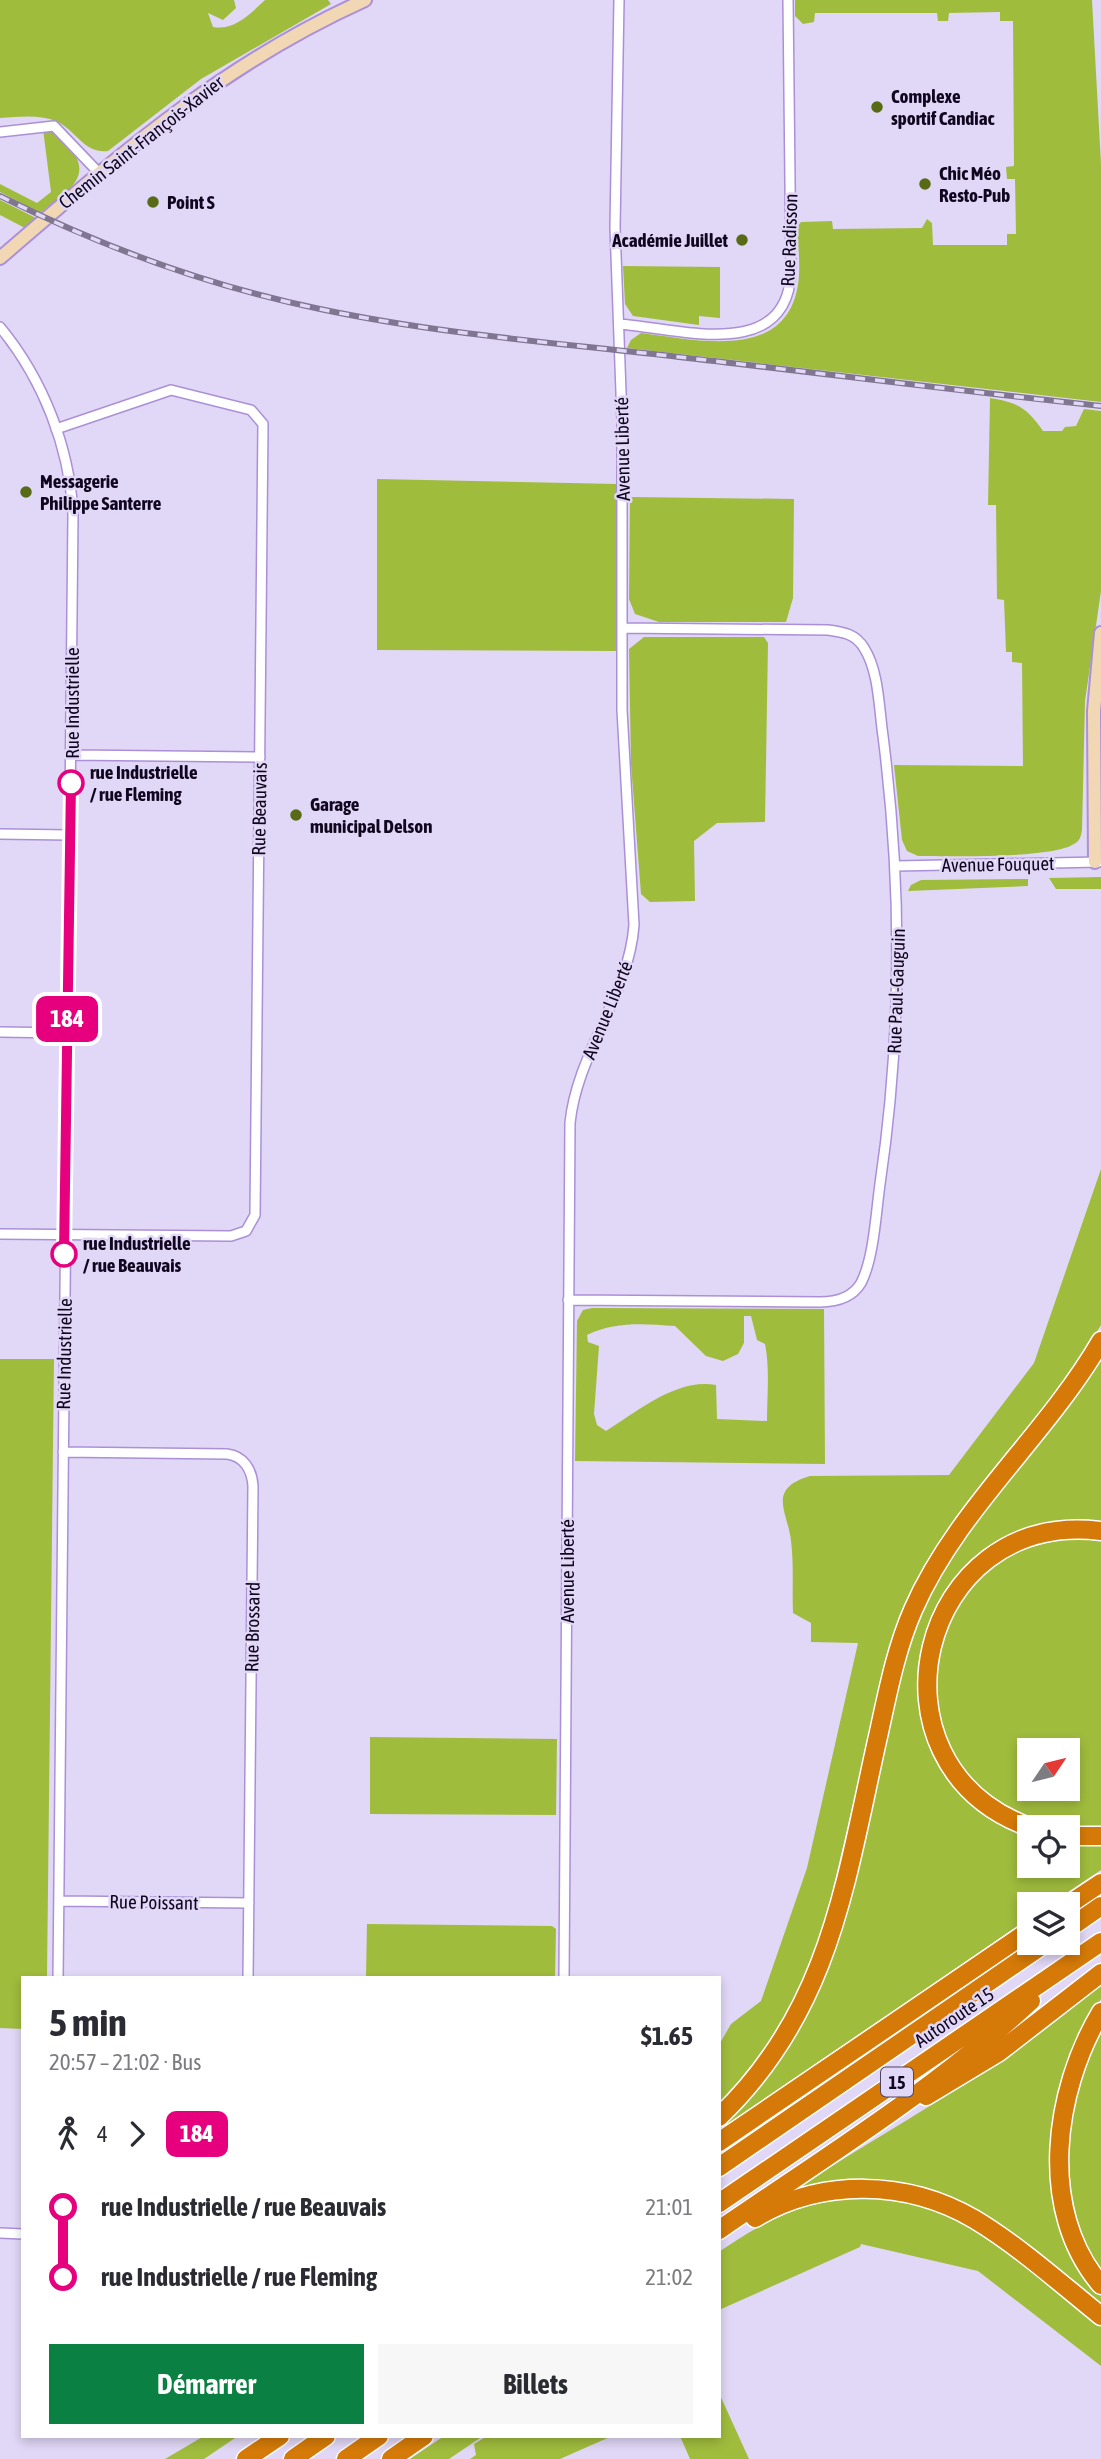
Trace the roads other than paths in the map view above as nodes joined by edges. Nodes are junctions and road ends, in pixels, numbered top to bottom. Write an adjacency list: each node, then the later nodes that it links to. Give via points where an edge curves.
1 (365, 0): 5 (street, Chemin Saint-François-Xavier, via 236,68 161,121)
2 (619, 0): 7 (street, Avenue Liberté, via 615,227)
3 (788, 0): 7 (street, Rue Radisson, via 791,272 784,302 763,326 740,335)
4 (0, 132): 5 (street, via 54,126)
5 (99, 173): 6 (street, Chemin Saint-François-Xavier)
6 (0, 258)
7 (619, 324): 10 (street, Avenue Liberté)
8 (0, 327): 9 (street, Rue Industrielle, via 33,377)
9 (56, 429): 12 (street, Rue Industrielle, via 73,510); 13 (street, Rue Beauvais, via 172,390 244,408 260,419)
10 (622, 628): 17 (street, Rue Paul-Gauguin, via 828,630 856,638 868,656 877,696); 22 (street, Avenue Liberté, via 633,937 571,1108)
11 (1101, 633): 16 (street, via 1094,711)
12 (71, 755): 13 (street); 15 (street, Rue Industrielle)
13 (260, 757): 21 (street, Rue Beauvais, via 254,1221 246,1231 231,1236)
14 (0, 834): 15 (street)
15 (69, 835): 19 (street, Rue Industrielle)
16 (1098, 862): 17 (street, Avenue Fouquet)
17 (895, 866): 22 (street, Rue Paul-Gauguin, via 898,946 893,1077 873,1233 857,1289 831,1302)
18 (0, 1032): 19 (street)
19 (67, 1033): 21 (street, Rue Industrielle)
20 (0, 1234): 21 (street)
21 (65, 1234): 24 (street, Rue Industrielle)
22 (568, 1300): 42 (street, Avenue Liberté)
23 (1101, 1341): 44 (highway, via 1078,1378 952,1541 922,1590 895,1660 839,1909 819,1972 780,2045)
24 (63, 1452): 31 (street, Rue Industrielle); 32 (street, Rue Brossard, via 227,1454 240,1458 251,1473)
25 (1101, 1531): 26 (highway, via 1042,1534 994,1555 954,1595 930,1648 928,1706 947,1760 982,1801)
26 (1017, 1821)
27 (1080, 1836): 28 (highway)
28 (1101, 1836)
29 (1101, 1883): 30 (highway)
30 (1080, 1897)
31 (59, 1901): 32 (street, Rue Poissant); 40 (street, Rue Industrielle)
32 (249, 1903): 41 (street, Rue Brossard)
33 (1101, 1906): 34 (highway)
34 (1080, 1921)
35 (1017, 1939): 46 (highway)
36 (1101, 1942): 38 (highway, 15)
37 (1029, 1955): 47 (highway, Autoroute 15 / 15)
38 (1074, 1960): 45 (highway, via 998,2032); 48 (highway, Autoroute 15 / 15)
39 (1101, 1973): 45 (highway, via 999,2052)
40 (58, 1976)
41 (248, 1976)
42 (564, 1976)
43 (1101, 2012): 53 (highway, via 1069,2085 1060,2163 1070,2230 1084,2262)
44 (721, 2115)
45 (859, 2134): 49 (highway)
46 (721, 2141)
47 (721, 2166)
48 (721, 2202)
49 (721, 2229)
50 (0, 2233): 51 (street)
51 (21, 2234)
52 (721, 2239): 54 (highway, via 764,2212 807,2195 856,2189 900,2192 943,2204 981,2223)
53 (1101, 2285)
54 (1101, 2316)
55 (277, 2438): 59 (highway)
56 (323, 2438): 60 (highway)
57 (376, 2438): 61 (highway)
58 (421, 2438): 62 (highway)
59 (246, 2459)
60 (293, 2459)
61 (346, 2459)
62 (391, 2459)

